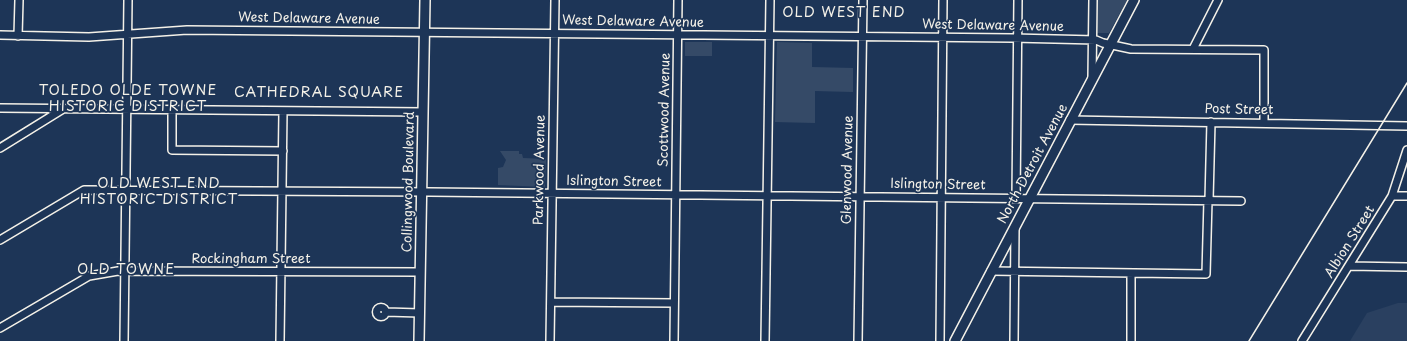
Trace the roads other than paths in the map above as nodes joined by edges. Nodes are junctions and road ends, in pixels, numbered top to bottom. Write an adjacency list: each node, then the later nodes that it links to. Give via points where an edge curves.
1 (19, 0): 18 (street)
2 (128, 0): 16 (street)
3 (425, 0): 13 (main road, Collingwood Boulevard)
4 (555, 0): 14 (street, Parkwood Avenue)
5 (678, 0): 17 (street, Scottwood Avenue)
6 (770, 0): 19 (street)
7 (863, 0): 20 (street, Glenwood Avenue)
8 (943, 0): 21 (street)
9 (1018, 0): 22 (street)
10 (1093, 0): 23 (street)
11 (1134, 0): 24 (main road, North Detroit Avenue)
12 (1218, 0): 25 (street)
13 (424, 32): 14 (street, West Delaware Avenue); 16 (street, West Delaware Avenue, via 187,30); 32 (main road, Collingwood Boulevard)
14 (554, 34): 17 (street, West Delaware Avenue); 43 (street, Parkwood Avenue)
15 (0, 35): 18 (street, West Delaware Avenue)
16 (127, 35): 18 (street, West Delaware Avenue); 29 (street)
17 (678, 35): 19 (street, West Delaware Avenue); 44 (street, Scottwood Avenue)
18 (18, 36)
19 (769, 36): 20 (street, West Delaware Avenue); 45 (street)
20 (863, 37): 21 (street, West Delaware Avenue); 48 (street, Glenwood Avenue)
21 (943, 38): 22 (street, West Delaware Avenue); 49 (street)
22 (1018, 38): 23 (street, West Delaware Avenue); 50 (street)
23 (1093, 40): 24 (street, West Delaware Avenue); 26 (street)
24 (1111, 44): 25 (street, West Delaware Avenue, via 1131,49); 26 (main road, North Detroit Avenue)
25 (1193, 49): 35 (street, West Delaware Avenue, via 1264,50)
26 (1092, 82): 33 (main road, North Detroit Avenue)
27 (0, 108): 28 (street)
28 (62, 109): 29 (street); 37 (street)
29 (127, 110): 30 (street); 40 (street)
30 (172, 110): 31 (street); 39 (street, via 172,150)
31 (283, 111): 32 (street); 39 (street)
32 (423, 112): 42 (main road, Collingwood Boulevard)
33 (1070, 120): 34 (street, Post Street); 51 (main road, North Detroit Avenue)
34 (1211, 122): 35 (street, Post Street); 52 (street)
35 (1264, 123): 36 (street, Post Street)
36 (1407, 126)
37 (0, 148)
38 (1407, 150): 46 (street, Albion Street)
39 (283, 151): 41 (street)
40 (126, 190): 41 (street, Islington Street); 55 (street, Islington Street, via 84,190); 58 (street)
41 (282, 191): 42 (street, Islington Street); 59 (street)
42 (422, 192): 43 (street, Islington Street); 62 (main road, Collingwood Boulevard)
43 (552, 193): 44 (street, Islington Street); 64 (street, Parkwood Avenue)
44 (676, 194): 45 (street, Islington Street); 65 (street, Scottwood Avenue)
45 (767, 196): 48 (street, Islington Street); 74 (street)
46 (1392, 196): 47 (street); 56 (street, Albion Street)
47 (1407, 196)
48 (860, 197): 49 (street, Islington Street); 75 (street, Glenwood Avenue)
49 (942, 197): 50 (street, Islington Street); 76 (street)
50 (1016, 198): 51 (street, Islington Street)
51 (1030, 198): 52 (street, Islington Street); 54 (main road, North Detroit Avenue)
52 (1208, 200): 53 (street, Islington Street); 63 (street, via 1206,274)
53 (1241, 201)
54 (1015, 226): 60 (main road, North Detroit Avenue); 61 (street)
55 (0, 240)
56 (1349, 266): 57 (street); 80 (street, Albion Street)
57 (1407, 267)
58 (125, 270): 59 (street, Rockingham Street); 68 (street, Rockingham Street, via 89,276); 69 (street)
59 (281, 271): 62 (street, Rockingham Street); 70 (street)
60 (991, 271): 61 (street); 77 (main road, North Detroit Avenue)
61 (1015, 271): 63 (street); 78 (street)
62 (420, 272): 67 (main road, Collingwood Boulevard)
63 (1131, 273): 79 (street)
64 (551, 302): 65 (street); 72 (street, Parkwood Avenue)
65 (674, 303): 73 (street, Scottwood Avenue)
66 (386, 312): 67 (street)
67 (420, 313): 71 (main road, Collingwood Boulevard)
68 (0, 328)
69 (124, 341)
70 (280, 341)
71 (419, 341)
72 (550, 341)
73 (674, 341)
74 (765, 341)
75 (858, 341)
76 (940, 341)
77 (955, 341)
78 (1014, 341)
79 (1131, 341)
80 (1302, 341)

